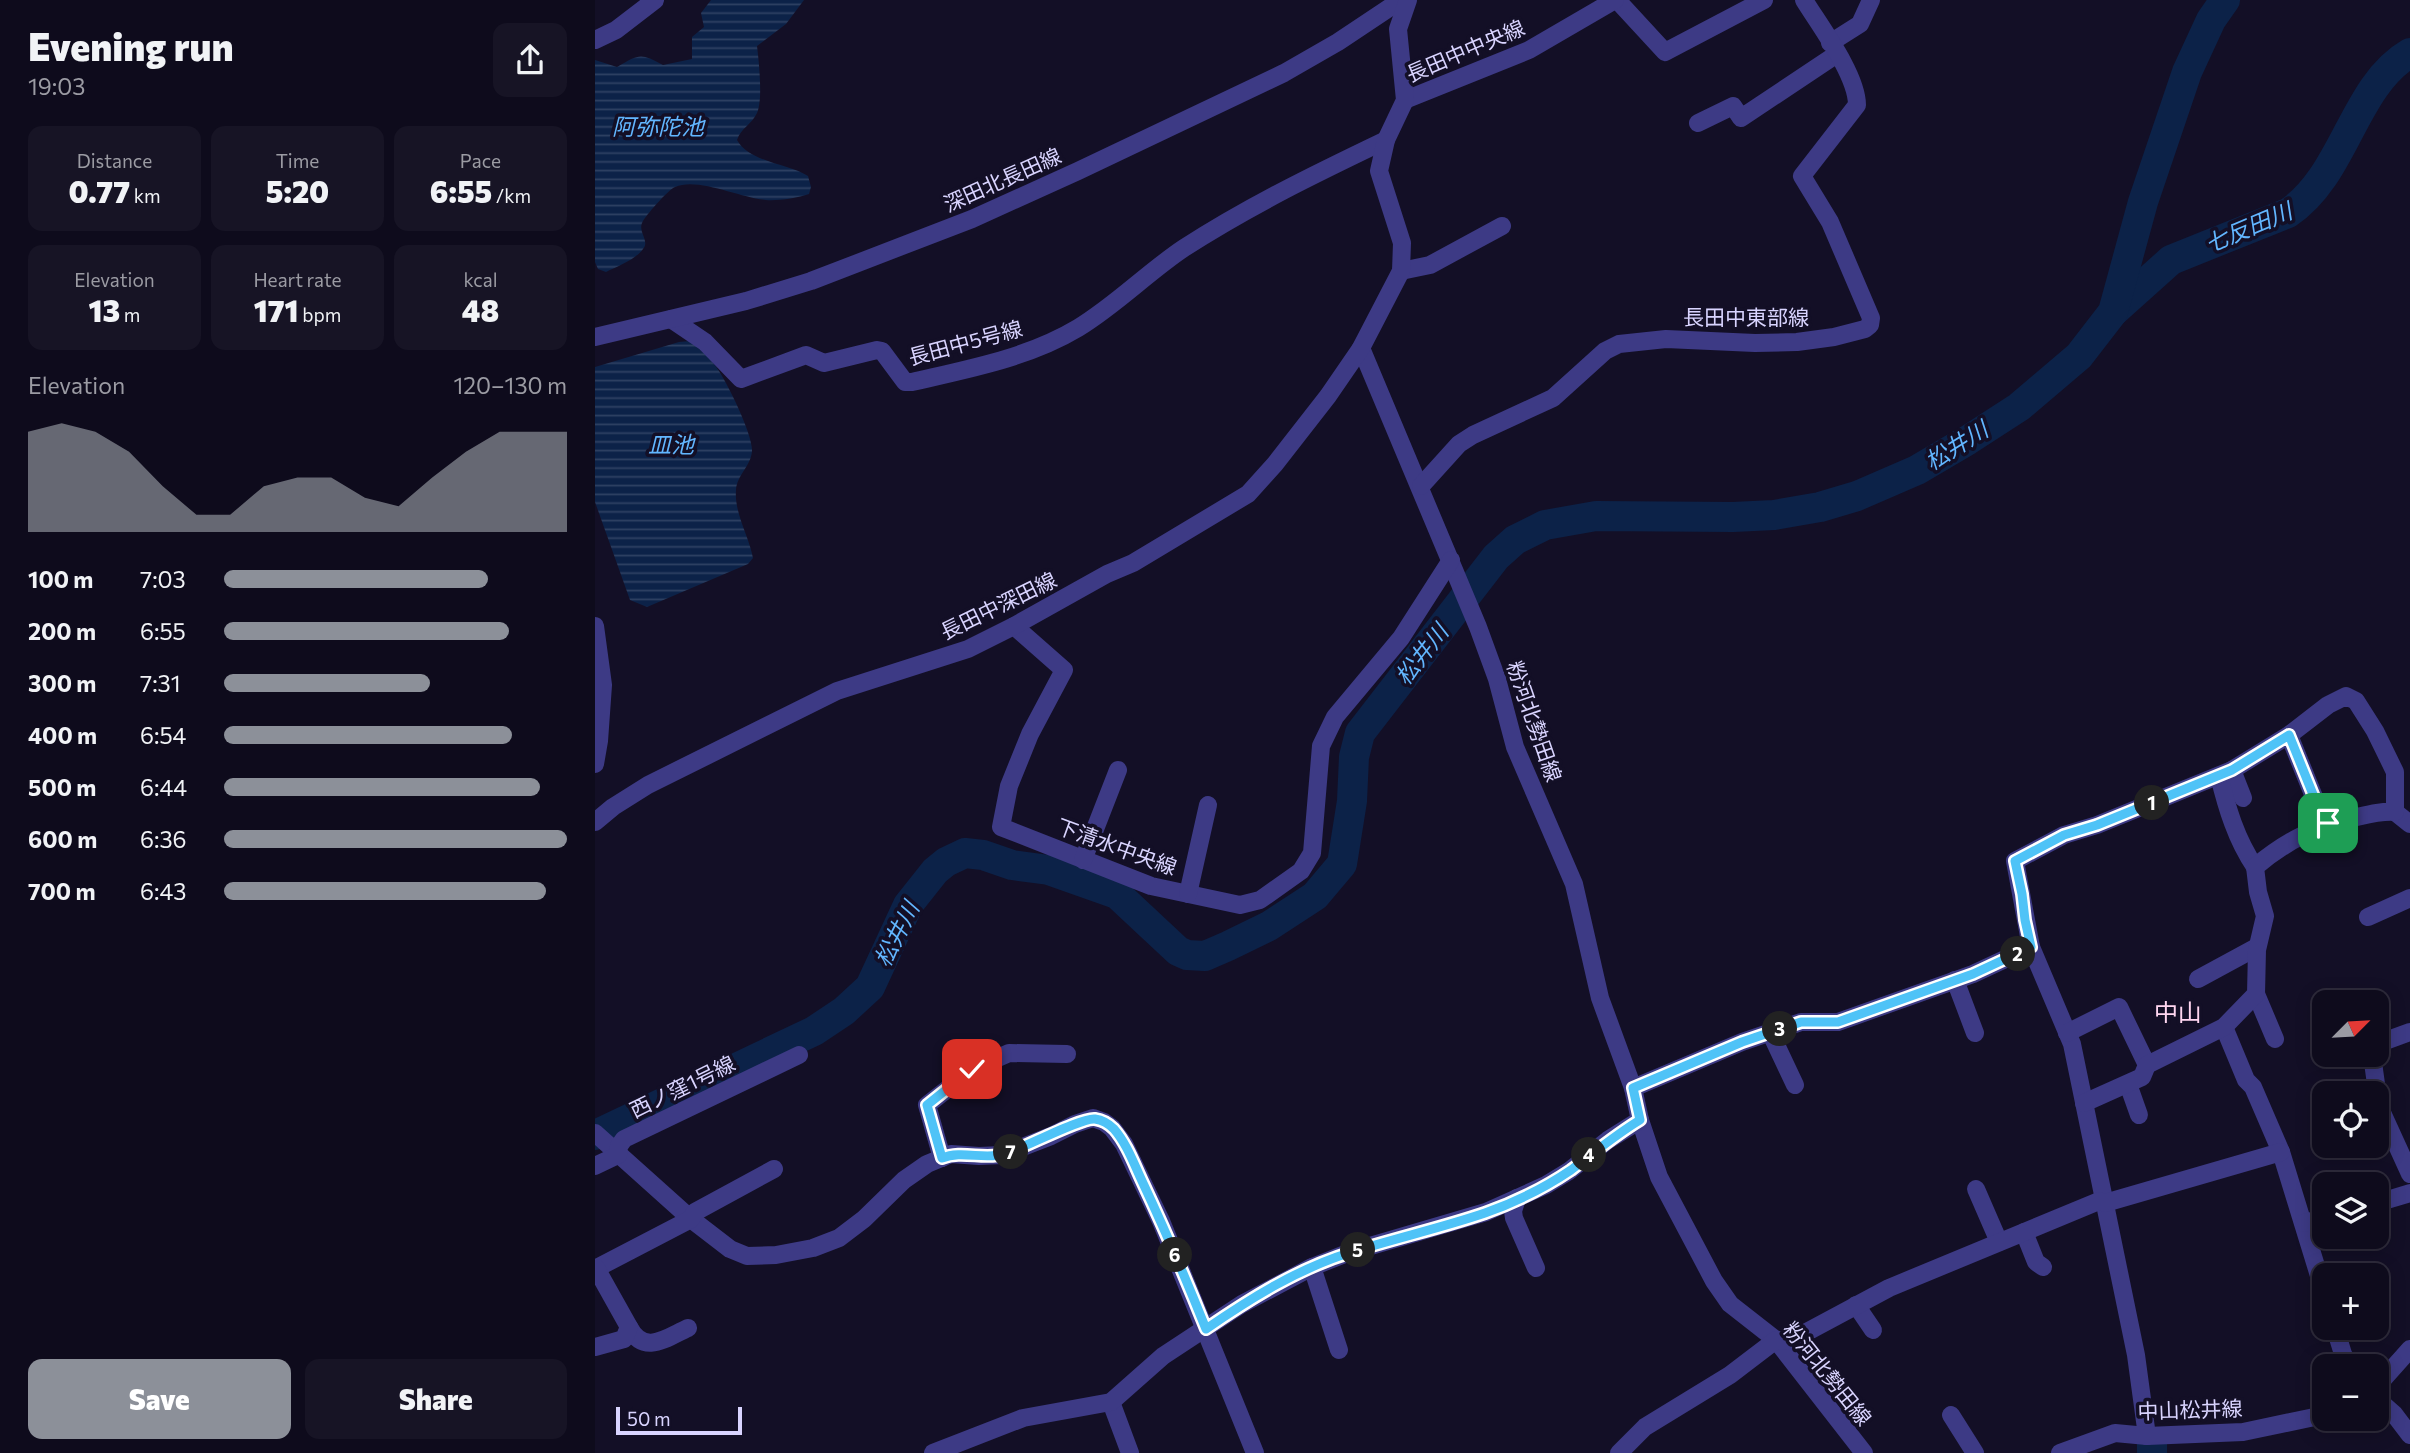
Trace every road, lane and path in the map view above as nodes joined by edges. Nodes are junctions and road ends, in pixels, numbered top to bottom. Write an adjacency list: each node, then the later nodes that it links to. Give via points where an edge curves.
1 (655, 0): 8 (street)
2 (1401, 0): 15 (street, 深田北長田線, via 1284,73 972,219 811,281)
3 (1408, 0): 10 (street, via 1398,29)
4 (1616, 0): 5 (street, 長田中中央線, via 1665,52); 10 (street, 長田中中央線, via 1529,50)
5 (1764, 0)
6 (1804, 0): 9 (street, 長田中東部線)
7 (1871, 0): 9 (street, via 1860,24)
8 (595, 40)
9 (1834, 49): 11 (street, via 1741,118 1733,106); 18 (street, 長田中東部線, via 1857,93 1857,104 1802,176 1831,222 1870,325 1835,337 1797,342 1666,339 1619,344 1553,398 1459,444)
10 (1405, 100): 12 (street)
11 (1698, 123)
12 (1386, 140): 14 (street, via 1379,171 1402,243); 15 (street, 長田中5号線, via 1287,187 1182,249 1078,328 1002,360 967,369 905,382 877,350 824,363 806,355 741,379 705,342)
13 (1503, 226): 14 (street, via 1430,265)
14 (1401, 271): 17 (street)
15 (671, 319): 16 (street, 深田北長田線)
16 (595, 337)
17 (1361, 348): 18 (street, 粉河北勢田線); 21 (street, 長田中深田線, via 1248,494 1133,563)
18 (1420, 486): 19 (street, 粉河北勢田線)
19 (1454, 566): 34 (street, 下清水中央線, via 1335,718 1321,746 1312,853 1301,871 1260,900 1240,905); 55 (street, 粉河北勢田線, via 1497,678 1515,747 1574,884 1600,998)
20 (595, 626): 23 (street, via 603,685)
21 (1013, 626): 29 (street, 長田中深田線, via 968,649 837,691 648,785); 32 (street, 下清水中央線, via 1064,670 1009,786 1001,827)
22 (2289, 735): 25 (street); 28 (street, via 2327,705 2346,696 2356,701 2395,772); 30 (street)
23 (595, 764)
24 (1118, 770): 32 (street)
25 (2226, 773): 26 (street); 33 (street, via 2225,802 2242,848); 37 (street, via 2064,835 2015,861)
26 (2243, 799)
27 (1208, 805): 34 (street)
28 (2395, 811): 30 (street); 31 (street)
29 (595, 822)
30 (2325, 824): 33 (street, via 2275,850)
31 (2410, 824)
32 (1083, 860): 34 (street, 下清水中央線, via 1151,886)
33 (2255, 867): 38 (street, via 2265,916)
34 (1188, 894)
35 (2410, 898): 36 (street)
36 (2368, 917)
37 (2031, 947): 40 (street); 46 (street)
38 (2257, 947): 39 (street); 41 (street)
39 (2198, 979)
40 (1955, 980): 43 (street, via 1838,1022 1801,1022); 45 (street)
41 (2256, 994): 42 (street); 47 (street)
42 (2224, 1027): 51 (street); 60 (street)
43 (1770, 1032): 54 (street); 55 (street)
44 (2410, 1032): 48 (street)
45 (1975, 1033)
46 (2067, 1033): 51 (street, via 2119,1007); 56 (street)
47 (2275, 1039)
48 (2389, 1040)
49 (1067, 1054): 61 (street, via 1009,1053 972,1069 927,1105)
50 (799, 1055): 59 (street, 西ノ窪1号線, via 624,1139 619,1146)
51 (2147, 1065): 53 (street, via 2142,1077)
52 (2374, 1068): 64 (street, via 2379,1106)
53 (2128, 1084): 56 (street); 57 (street)
54 (1795, 1085)
55 (1633, 1088): 58 (street, 粉河北勢田線)
56 (2084, 1103): 69 (street)
57 (2139, 1115)
58 (1640, 1120): 67 (street, via 1569,1171); 85 (street, 粉河北勢田線, via 1659,1177 1714,1280 1730,1304)
59 (606, 1144): 62 (street, 西ノ窪1号線); 70 (street)
60 (2281, 1152): 69 (street); 72 (street)
61 (942, 1158): 70 (street, via 904,1180 839,1238 813,1248 747,1255 730,1249); 83 (street, via 951,1154 1002,1155 1093,1118 1104,1122 1124,1144)
62 (595, 1166)
63 (774, 1169): 70 (street, via 695,1212)
64 (2410, 1174)
65 (1976, 1189): 74 (street)
66 (2410, 1193): 68 (street)
67 (1517, 1198): 76 (street, via 1486,1212); 79 (street, via 1514,1218)
68 (2389, 1199)
69 (2105, 1203): 73 (street, via 2099,1200); 95 (street, via 2136,1354)
70 (691, 1219): 78 (street)
71 (2312, 1221): 72 (street)
72 (2304, 1223): 75 (street)
73 (2024, 1232): 74 (street); 77 (street, via 2036,1262)
74 (1999, 1242): 80 (street)
75 (2315, 1263)
76 (1312, 1266): 83 (street); 88 (street)
77 (2043, 1267)
78 (595, 1268): 81 (street)
79 (1536, 1268)
80 (1856, 1305): 84 (street); 85 (street, via 1790,1340)
81 (629, 1327): 82 (street, via 634,1336 655,1344); 86 (street, via 624,1339)
82 (688, 1328)
83 (1206, 1329): 90 (street, via 1163,1356); 98 (street)
84 (1873, 1330)
85 (1776, 1340): 99 (street, via 1730,1375 1644,1427); 100 (street, 粉河北勢田線)
86 (595, 1347)
87 (2410, 1349): 89 (street)
88 (1339, 1350)
89 (2389, 1373)
90 (1111, 1402): 96 (street, via 1023,1418); 97 (street)
91 (2389, 1410): 94 (street)
92 (1951, 1415): 101 (street)
93 (2312, 1418): 95 (street, 中山松井線, via 2243,1432)
94 (2410, 1435)
95 (2147, 1436): 102 (street, 中山松井線, via 2115,1433)
96 (933, 1453)
97 (1130, 1453)
98 (1255, 1453)
99 (1619, 1453)
100 (1864, 1453)
101 (1975, 1453)
102 (2060, 1453)

